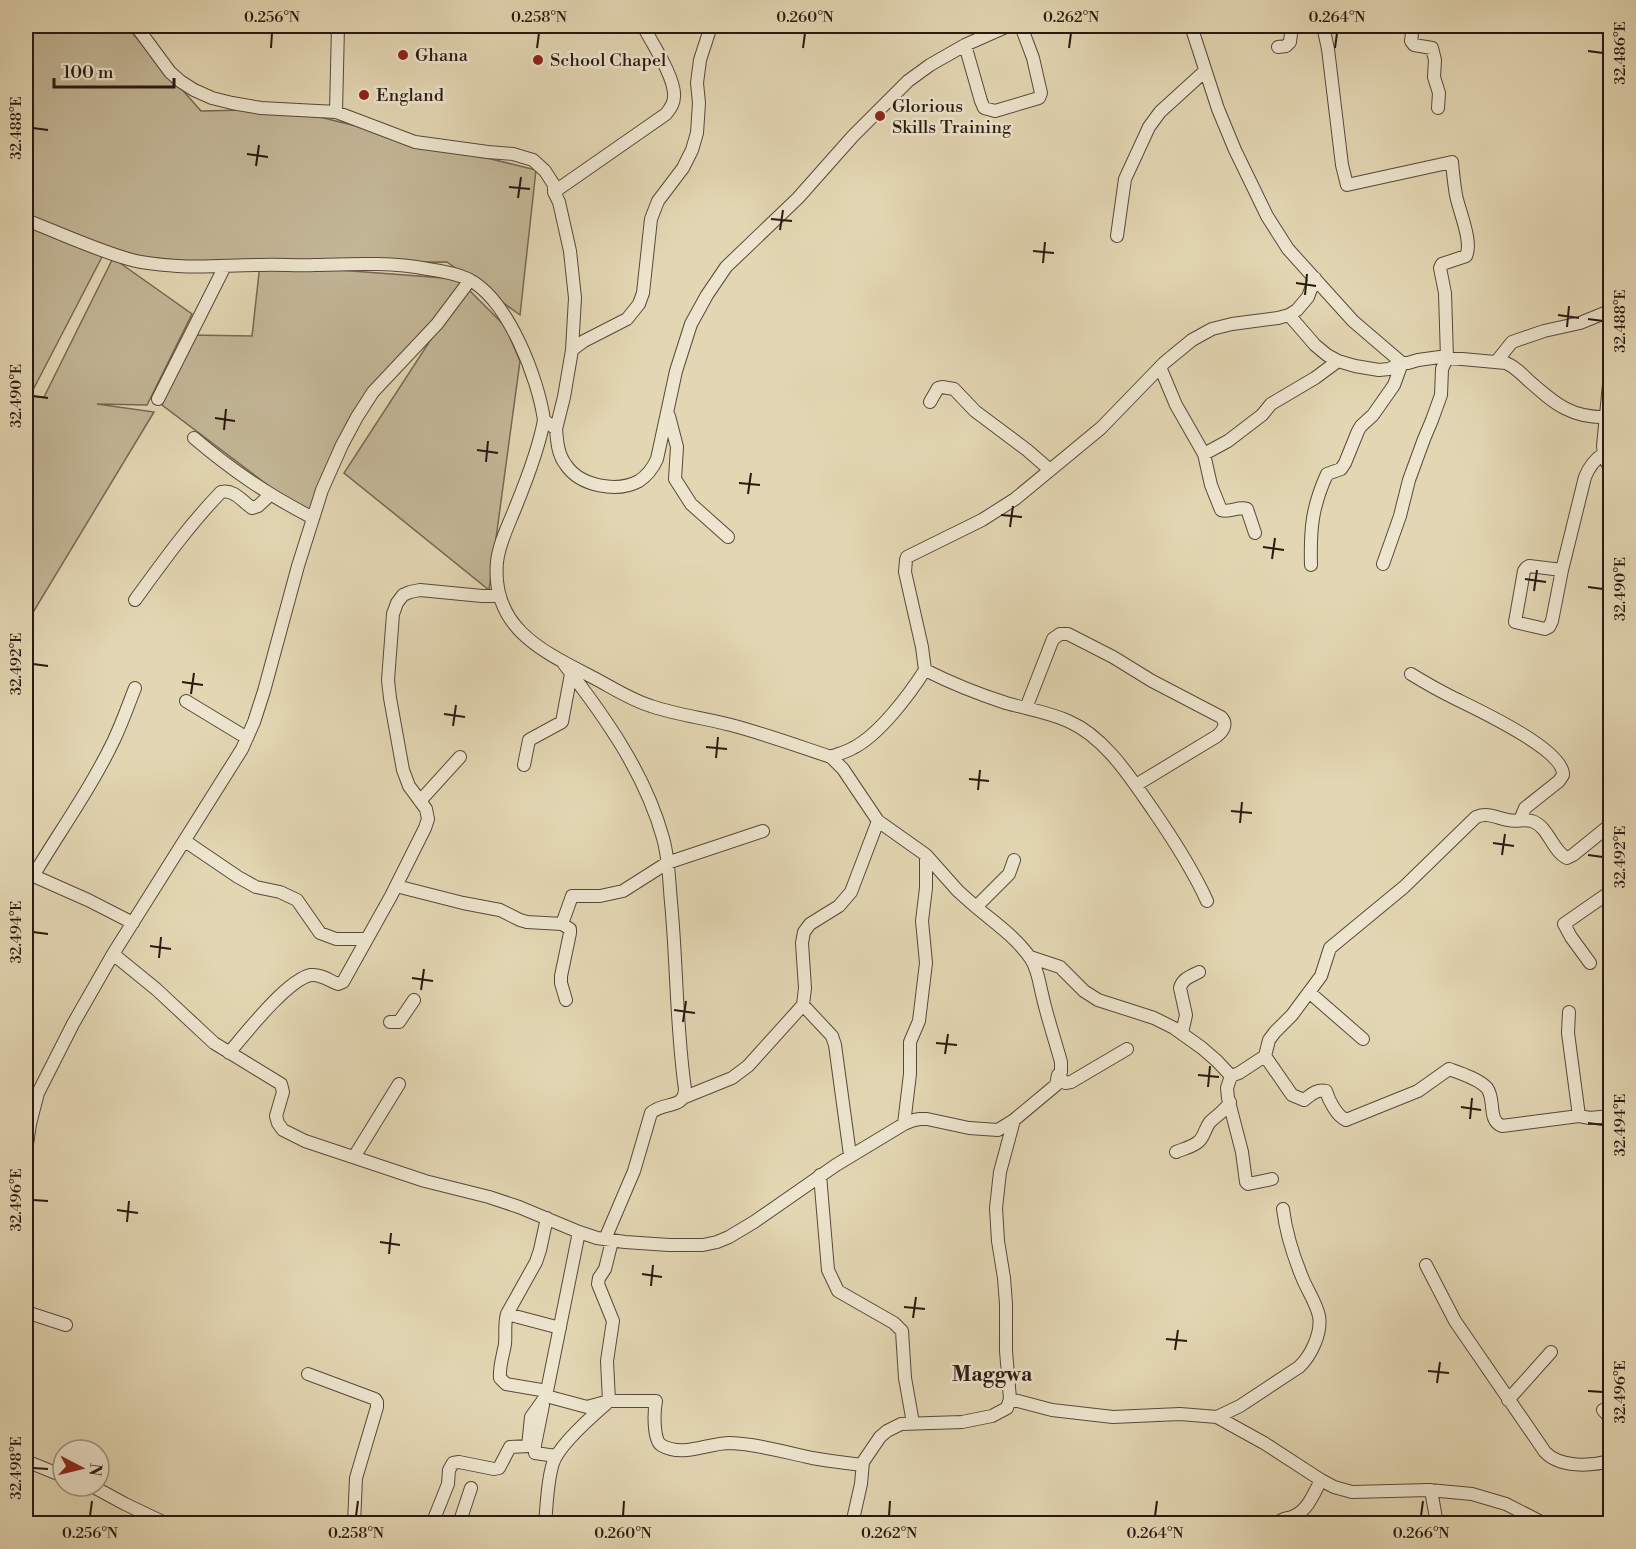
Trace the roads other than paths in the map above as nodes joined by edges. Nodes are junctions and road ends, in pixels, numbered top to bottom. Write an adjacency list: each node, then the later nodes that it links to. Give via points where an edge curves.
1 (136, 26): 15 (street, via 170,72 203,94 261,108)
2 (338, 26): 15 (street)
3 (643, 26): 16 (street, via 673,84 673,104 666,114)
4 (711, 26): 24 (street, via 700,60 697,133 683,168 658,201 651,219 639,304 627,319)
5 (1008, 26): 11 (street)
6 (1021, 26): 11 (street, via 1033,58 1039,98 995,111 984,108)
7 (1191, 26): 13 (street)
8 (1292, 26): 12 (street, via 1290,42)
9 (1323, 26): 25 (street, via 1347,185 1452,162 1468,250 1466,256 1445,262 1440,268)
10 (1413, 26): 14 (street, via 1414,45 1432,48)
11 (965, 45): 33 (street, via 908,81 798,198 726,267 691,324)
12 (1278, 47)
13 (1205, 71): 18 (street, via 1149,127 1125,178); 20 (street, via 1235,150 1267,216 1288,249)
14 (1438, 108)
15 (336, 112): 16 (street, via 415,142 533,160 545,171)
16 (554, 192): 24 (street, via 570,251 575,298)
17 (26, 220): 19 (street, via 133,260 178,266)
18 (1117, 237)
19 (225, 266): 21 (street, via 373,263 413,266); 31 (street)
20 (1315, 278): 23 (street, via 1308,297); 28 (street, via 1353,321)
21 (470, 280): 35 (street, via 499,307 513,327 542,402); 43 (street, via 437,324 373,392 342,445)
22 (1611, 312): 27 (street, via 1512,342)
23 (1289, 315): 26 (street, via 1315,345); 29 (street, via 1212,330 1192,340)
24 (572, 350): 36 (street)
25 (1447, 358): 27 (street); 28 (street); 47 (street, via 1442,369 1441,395 1408,480)
26 (1338, 361): 28 (street, via 1379,370); 38 (street, via 1271,404 1228,441)
27 (1496, 362): 34 (street, via 1515,368 1564,408 1587,416)
28 (1402, 363): 48 (street, via 1394,385 1361,426 1346,463 1327,474 1312,516)
29 (1160, 367): 38 (street); 41 (street, via 1101,428)
30 (1611, 374): 34 (street)
31 (158, 399)
32 (930, 402): 41 (street, via 938,388 954,389 975,411)
33 (668, 412): 36 (street, via 657,459 646,476 628,485 590,483 577,477 560,456); 45 (street, via 677,447 675,480 691,504)
34 (1608, 417): 39 (street)
35 (544, 420): 36 (street); 46 (street)
36 (556, 429)
37 (194, 438): 42 (street)
38 (1204, 454): 44 (street, via 1221,510 1247,508)
39 (1603, 454): 40 (street); 49 (street, via 1589,467 1585,477)
40 (1611, 468)
41 (1050, 470): 54 (street, via 999,510 906,560 905,572)
42 (270, 495): 43 (street); 52 (street, via 252,508 232,492 221,492)
43 (313, 518): 60 (street)
44 (1255, 533)
45 (728, 537)
46 (497, 561): 50 (street); 51 (street)
47 (1383, 564)
48 (1311, 565)
49 (1562, 570): 49 (street, via 1549,627 1515,622 1526,568)
50 (482, 596): 51 (street); 65 (street, via 410,592 397,603 393,614 390,698 403,770)
51 (500, 596): 53 (street, via 520,633)
52 (135, 600)
53 (561, 661): 55 (street); 62 (street, via 649,706 718,721)
54 (925, 670): 59 (street); 62 (street, via 872,734 854,748)
55 (571, 674): 63 (street, via 562,722 529,740); 73 (street, via 597,707 638,774 664,840)
56 (1411, 674): 66 (street, via 1503,722 1546,751 1562,769 1559,781 1525,808)
57 (135, 688): 74 (street, via 113,742 88,787)
58 (186, 701): 60 (street)
59 (1026, 708): 64 (street, via 1077,726 1105,749); 64 (street, via 1053,639 1068,634 1221,717 1225,726 1217,736)
60 (247, 738): 70 (street)
61 (460, 757): 65 (street)
62 (831, 757): 67 (street)
63 (524, 765)
64 (1136, 784): 77 (street, via 1184,856)
65 (420, 801): 75 (street, via 428,819)
66 (1520, 820): 68 (street, via 1536,823 1567,858); 86 (street, via 1491,815 1476,817 1404,887 1334,944 1321,976)
67 (878, 821): 71 (street); 89 (street, via 851,892 804,932)
68 (1611, 825)
69 (763, 831): 73 (street)
70 (185, 841): 79 (street); 81 (street, via 256,887 297,900 320,933 336,939)
71 (926, 855): 78 (street); 106 (street, via 922,921 926,963 919,1021 910,1042)
72 (1014, 860): 78 (street, via 1009,874)
73 (667, 863): 80 (street, via 623,891 600,897 572,896); 100 (street)
74 (29, 874): 79 (street)
75 (396, 886): 80 (street, via 500,910 527,922); 81 (street)
76 (1611, 892): 84 (street, via 1564,924)
77 (1206, 901)
78 (976, 907): 83 (street)
79 (133, 923): 82 (street)
80 (562, 924): 88 (street, via 570,929 561,976)
81 (367, 939): 95 (street, via 343,982 338,984 318,975 305,977 275,1001)
82 (113, 954): 95 (street); 105 (street, via 50,1067)
83 (1030, 957): 92 (street, via 1060,967 1098,1000 1154,1018); 97 (street, via 1061,1062)
84 (1590, 963)
85 (1199, 972): 92 (street, via 1181,984 1186,1016)
86 (1309, 992): 93 (street); 96 (street, via 1269,1040)
87 (414, 1000): 91 (street, via 399,1022)
88 (566, 1000)
89 (803, 1005): 100 (street, via 748,1066 732,1078); 109 (street, via 832,1036 835,1045)
90 (1569, 1012): 102 (street, via 1568,1033)
91 (390, 1022)
92 (1182, 1033): 98 (street)
93 (1363, 1039)
94 (1127, 1049): 97 (street, via 1074,1081 1065,1083)
95 (229, 1053): 110 (street, via 281,1084 283,1092 276,1116 283,1130)
96 (1265, 1056): 98 (street); 102 (street, via 1292,1095 1304,1100 1312,1093 1326,1091 1340,1117 1346,1120 1418,1091 1449,1069 1487,1089 1496,1124)
97 (1058, 1075): 104 (street, via 1056,1085)
98 (1231, 1076): 101 (street, via 1227,1088)
99 (399, 1084): 110 (street)
100 (685, 1097): 116 (street, via 651,1113)
101 (1230, 1102): 108 (street, via 1210,1122 1201,1140); 112 (street, via 1246,1182)
102 (1579, 1116): 103 (street)
103 (1611, 1116)
104 (1014, 1120): 106 (street, via 998,1130 920,1119); 125 (street, via 1000,1172 996,1208)
105 (28, 1122): 107 (street)
106 (904, 1124): 109 (street)
107 (26, 1151)
108 (1176, 1152)
109 (850, 1155): 111 (street)
110 (354, 1157): 114 (street)
111 (820, 1175): 116 (street, via 754,1222 717,1242 688,1245); 129 (street, via 828,1270 838,1291 902,1331)
112 (1272, 1179)
113 (1283, 1209): 128 (street, via 1287,1237 1319,1316 1319,1330 1299,1367)
114 (547, 1218): 115 (street); 119 (street, via 536,1262)
115 (579, 1232): 116 (street); 121 (street)
116 (609, 1240): 127 (street, via 605,1269 598,1284 613,1321 607,1361)
117 (1426, 1265): 126 (street, via 1455,1321)
118 (26, 1312): 120 (street)
119 (507, 1314): 121 (street); 124 (street, via 500,1378 506,1384)
120 (66, 1324)
121 (560, 1328): 124 (street)
122 (1551, 1352): 126 (street)
123 (308, 1374): 140 (street, via 377,1402 356,1478)
124 (546, 1396): 127 (street, via 587,1407); 130 (street, via 534,1450 537,1455); 141 (street, via 531,1417 528,1446 510,1446 499,1468 453,1463)
125 (1010, 1399): 128 (street, via 1052,1410 1113,1417); 129 (street, via 1006,1408 992,1416 962,1422)
126 (1508, 1400): 132 (street, via 1549,1457 1583,1465)
127 (609, 1401): 130 (street); 133 (street, via 656,1401 656,1440 668,1448 686,1451 726,1443 743,1444)
128 (1217, 1417): 135 (street)
129 (913, 1423): 133 (street, via 896,1425 887,1431)
130 (556, 1456): 143 (street)
131 (26, 1461): 134 (street)
132 (1611, 1461)
133 (862, 1465): 144 (street)
134 (51, 1471)
135 (1321, 1480): 137 (street, via 1352,1492); 145 (street, via 1302,1511)
136 (471, 1488): 142 (street)
137 (1431, 1490): 146 (street); 147 (street, via 1480,1496)
138 (111, 1496): 139 (street)
139 (167, 1524)
140 (354, 1524)
141 (432, 1524)
142 (459, 1524)
143 (545, 1524)
144 (852, 1524)
145 (1276, 1524)
146 (1437, 1524)
147 (1545, 1524)

